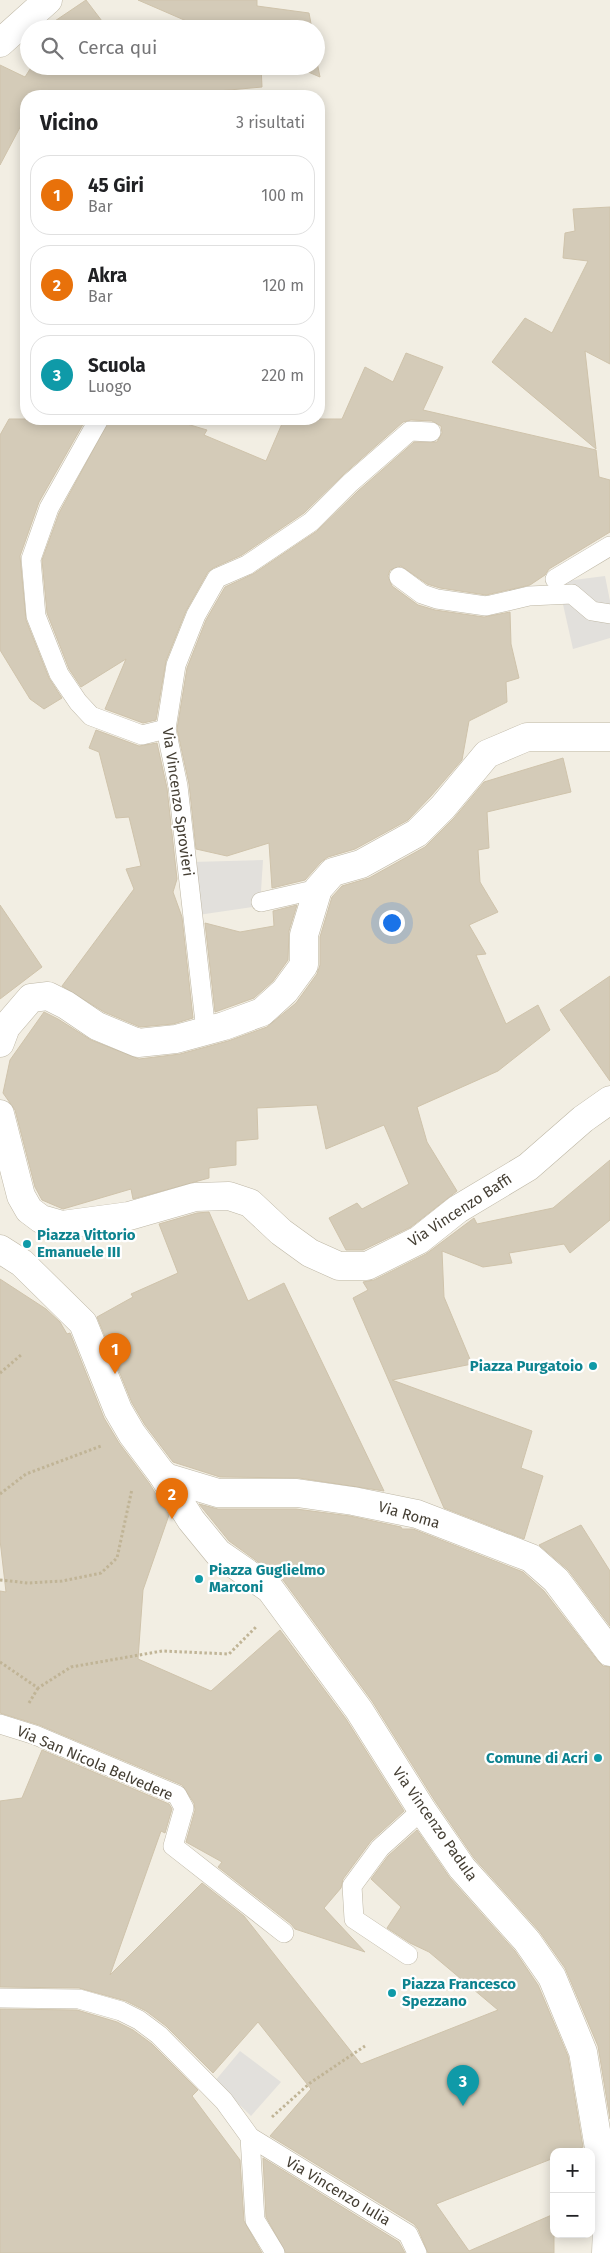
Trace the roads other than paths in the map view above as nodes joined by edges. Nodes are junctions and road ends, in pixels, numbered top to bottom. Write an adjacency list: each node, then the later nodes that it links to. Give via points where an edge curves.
1 (48, 0): 2 (street)
2 (26, 20)
3 (20, 25): 4 (street)
4 (0, 43)
5 (96, 425): 11 (lane, via 49,508 31,559 36,616 60,674 91,716 142,734)
6 (431, 432): 11 (lane, Via Vincenzo Sprovieri, via 410,431 311,522 247,565 217,578 196,615 176,665)
7 (610, 546): 9 (lane)
8 (399, 577): 10 (lane, via 422,594 437,599 486,606 529,596 572,594 592,611)
9 (555, 579)
10 (610, 614)
11 (166, 729): 15 (lane, Via Vincenzo Sprovieri, via 178,786)
12 (610, 737): 13 (street, via 527,736 487,754 417,833 360,864 333,872)
13 (318, 889): 14 (lane); 15 (street, via 304,935 304,965 285,991 262,1012)
14 (261, 902)
15 (206, 1031): 16 (street, via 176,1039 138,1043 97,1026 48,996 31,998 6,1027)
16 (0, 1043)
17 (610, 1100): 18 (street, Via Vincenzo Baffi, via 528,1167 458,1209 418,1240 367,1266 338,1266 310,1253 250,1203 229,1196 195,1197 129,1216 62,1225 41,1219 29,1210 21,1196)
18 (0, 1114)
19 (0, 1249): 20 (street, Via Vincenzo Padula, via 22,1264 80,1320 118,1410)
20 (162, 1474): 21 (street, Via Roma, via 218,1493 297,1493 417,1514 530,1558 556,1580); 23 (street, Via Vincenzo Padula, via 218,1553 270,1589 281,1602 359,1710)
21 (610, 1652)
22 (0, 1724): 24 (lane, Via San Nicola Belvedere, via 177,1795 184,1808 173,1846)
23 (422, 1810): 25 (lane, via 380,1848 352,1886 354,1919); 30 (street, Via Vincenzo Padula, via 462,1868 527,1941 552,1977 584,2052 608,2202)
24 (284, 1932)
25 (408, 1955)
26 (0, 1998): 27 (lane, via 80,1999 139,2020 159,2035 224,2101)
27 (250, 2137): 28 (lane, via 255,2220); 29 (lane, Via Vincenzo Iulia, via 408,2234)
28 (275, 2253)
29 (417, 2253)
30 (606, 2253)

